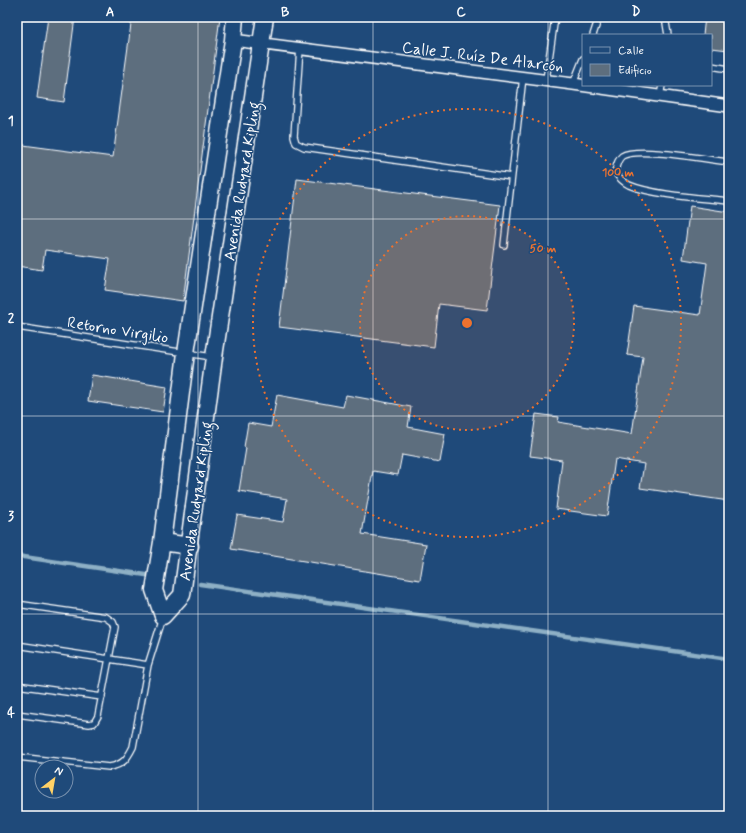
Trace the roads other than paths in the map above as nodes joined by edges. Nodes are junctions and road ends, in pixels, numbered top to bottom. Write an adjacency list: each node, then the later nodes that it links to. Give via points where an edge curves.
1 (235, 17): 8 (street, Avenida Rudyard Kipling)
2 (265, 17): 9 (street, Avenida Rudyard Kipling)
3 (555, 17): 15 (lane)
4 (665, 17): 6 (lane)
5 (598, 18): 7 (lane)
6 (668, 33)
7 (593, 34)
8 (233, 40): 9 (street, Calle J. Ruíz De Alarcón); 27 (street, Avenida Rudyard Kipling)
9 (262, 43): 10 (street, Calle J. Ruíz De Alarcón); 28 (street, Avenida Rudyard Kipling)
10 (300, 48): 14 (street, Calle J. Ruíz De Alarcón); 23 (lane, via 294,136 296,143 304,147)
11 (582, 62): 16 (lane)
12 (712, 66): 13 (lane)
13 (729, 69)
14 (523, 77): 15 (street, Calle J. Ruíz De Alarcón); 23 (lane)
15 (546, 80): 16 (street, Calle J. Ruíz De Alarcón)
16 (573, 84): 17 (street, Calle J. Ruíz De Alarcón)
17 (582, 85)
18 (586, 86): 20 (street, Calle J. Ruíz De Alarcón)
19 (662, 86): 20 (lane)
20 (660, 97): 21 (street, Calle J. Ruíz De Alarcón)
21 (729, 106)
22 (729, 162): 24 (lane, via 631,152 617,162 615,172 629,185)
23 (511, 177): 25 (lane)
24 (729, 201)
25 (504, 245)
26 (17, 327): 27 (lane, Retorno Virgilio)
27 (186, 353): 28 (lane, Retorno Virgilio); 29 (street, Avenida Rudyard Kipling)
28 (214, 357): 30 (street, Avenida Rudyard Kipling)
29 (162, 542): 30 (street); 32 (street, Avenida Rudyard Kipling, via 154,590)
30 (190, 546): 32 (street, Avenida Rudyard Kipling, via 182,595)
31 (17, 604): 34 (lane, via 110,619 115,627)
32 (163, 616): 35 (lane)
33 (17, 645): 34 (lane)
34 (109, 659): 35 (lane); 37 (lane)
35 (148, 666): 39 (lane, via 133,747 128,758 119,765 109,767)
36 (17, 685): 37 (lane)
37 (102, 697): 38 (lane, via 98,716 94,723 89,724)
38 (17, 714)
39 (17, 757)

